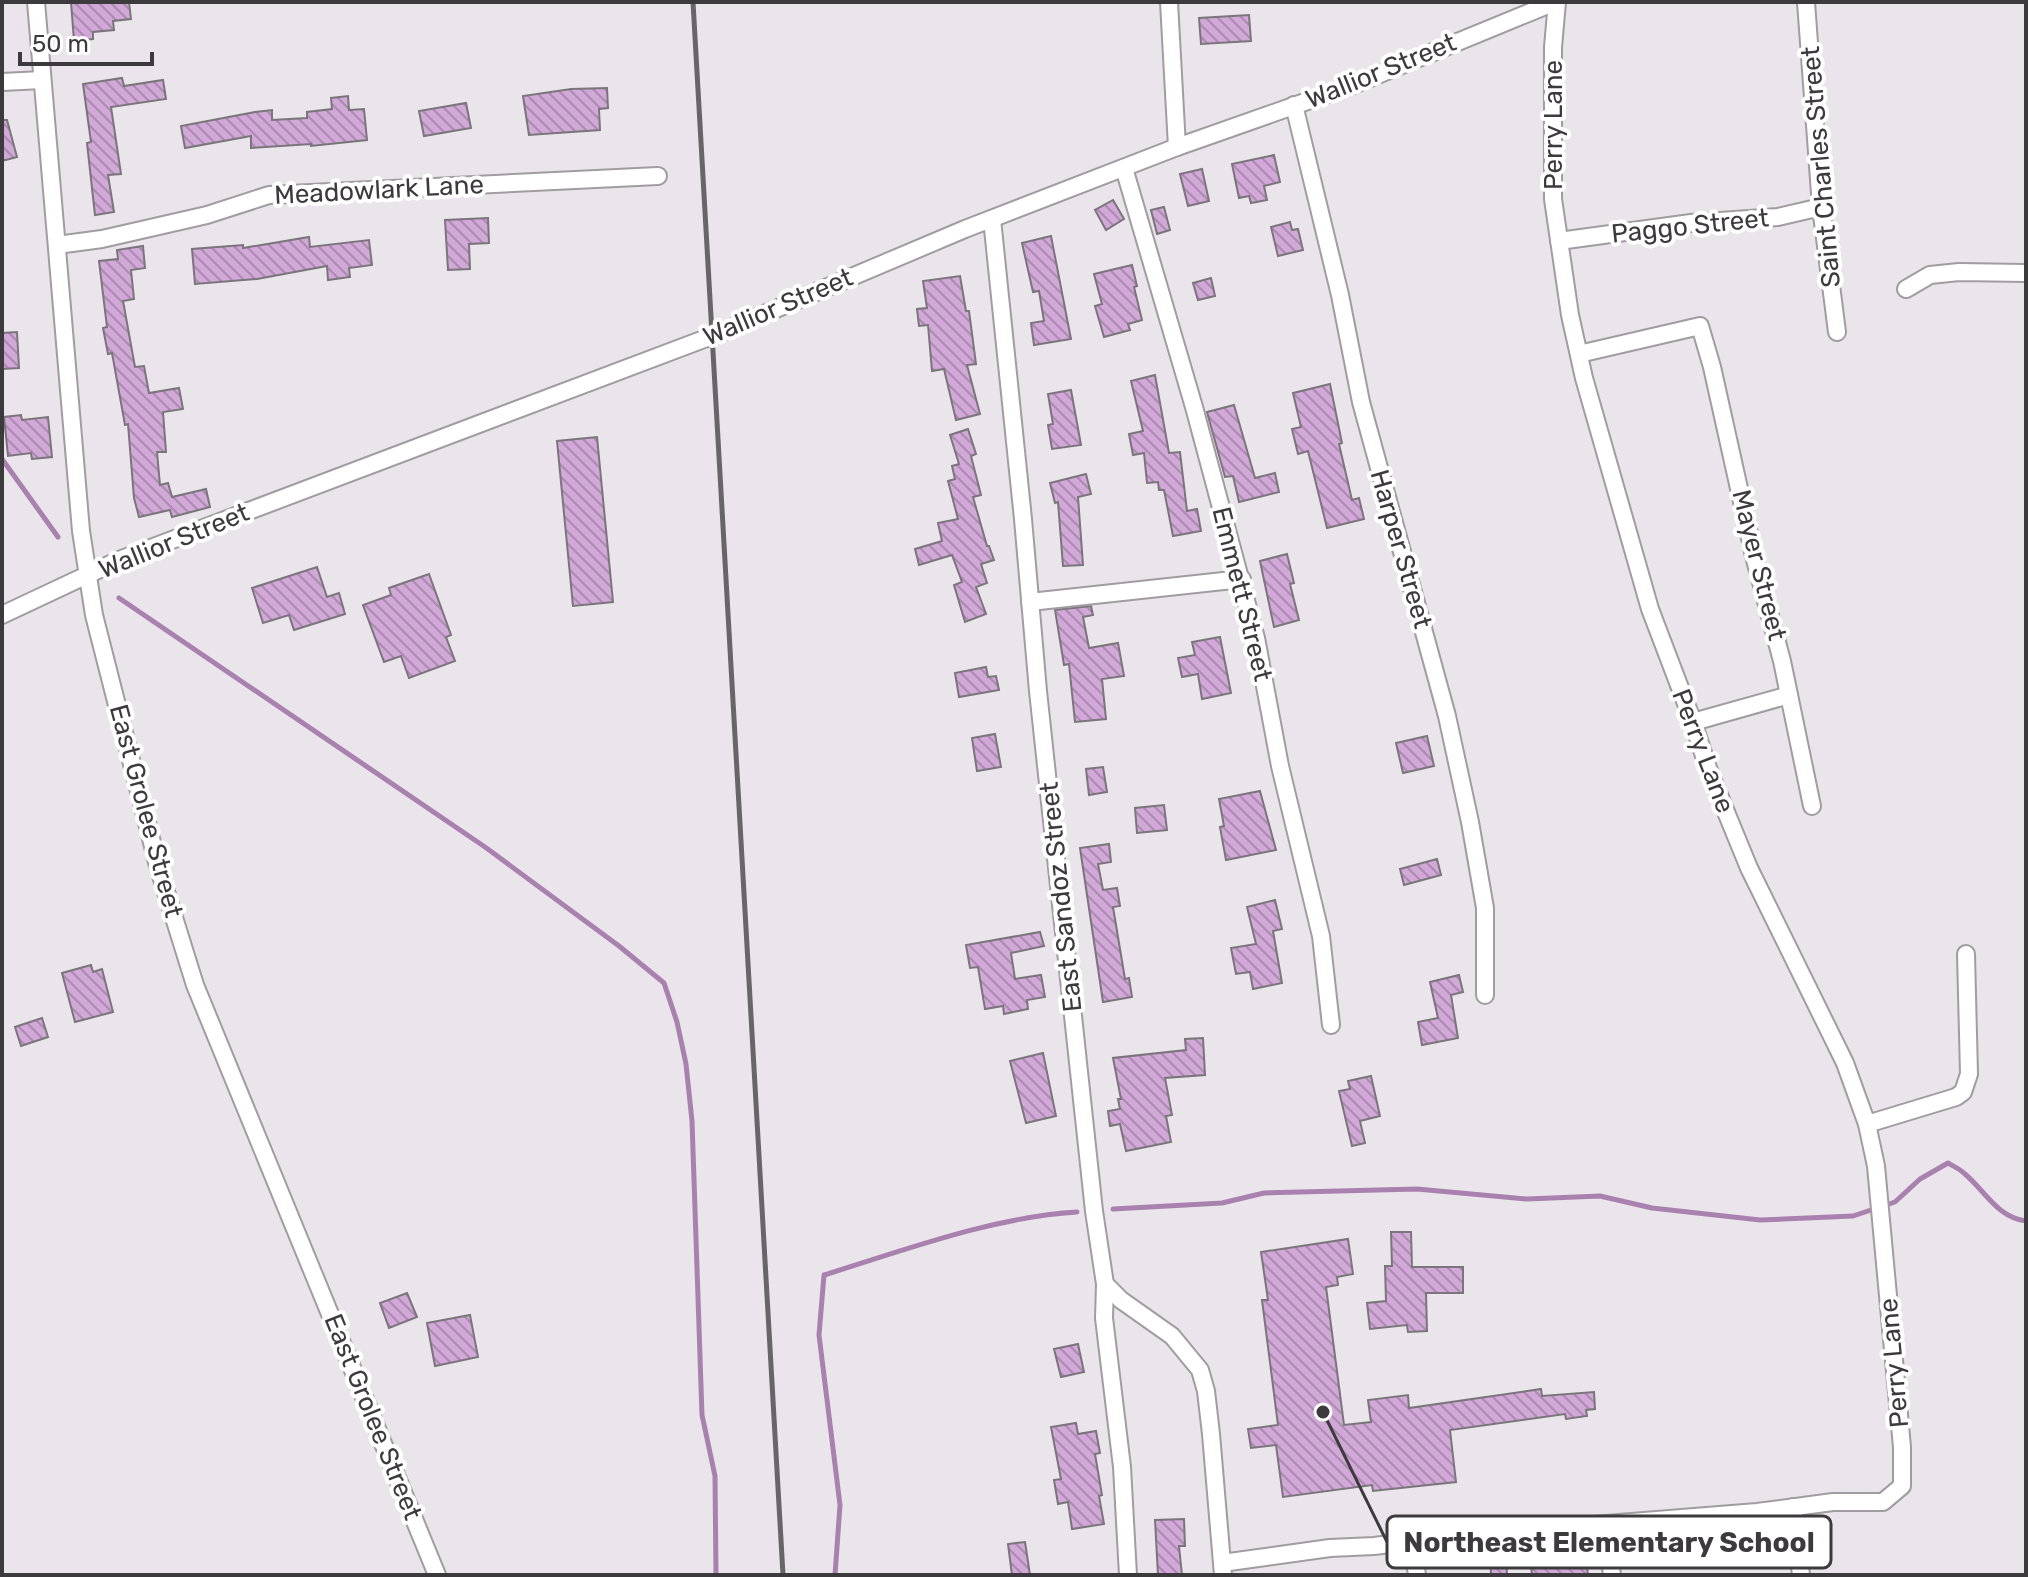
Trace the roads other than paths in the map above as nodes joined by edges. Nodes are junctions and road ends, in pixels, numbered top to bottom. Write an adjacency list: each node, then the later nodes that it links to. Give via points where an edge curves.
1 (36, 2): 5 (street, East Grolee Street)
2 (1169, 2): 8 (street)
3 (1556, 2): 7 (street, Wallior Street); 13 (street, Perry Lane, via 1553,199)
4 (1806, 2): 11 (street, Saint Charles Street)
5 (42, 80): 6 (street); 14 (street, East Grolee Street)
6 (2, 82)
7 (1294, 105): 8 (street, Wallior Street); 27 (street, Harper Street, via 1361,402 1464,792 1485,908)
8 (1177, 147): 9 (street, Wallior Street)
9 (1124, 168): 12 (street, Wallior Street); 20 (street, Emmett Street)
10 (658, 176): 14 (street, Meadowlark Lane, via 269,195 207,215)
11 (1821, 207): 13 (street, Paggo Street, via 1778,217); 17 (street, Saint Charles Street)
12 (992, 219): 19 (street, Wallior Street, via 712,336 119,560); 21 (street, East Sandoz Street)
13 (1559, 241): 18 (street, Perry Lane)
14 (57, 245): 19 (street, East Grolee Street)
15 (2026, 273): 16 (street, via 1930,275)
16 (1906, 289)
17 (1837, 332)
18 (1579, 354): 23 (street, Mayer Street, via 1700,326); 24 (street, Perry Lane, via 1641,581)
19 (86, 577): 22 (street, Wallior Street); 35 (street, East Grolee Street, via 158,866 195,985)
20 (1242, 579): 21 (street); 28 (street, Emmett Street, via 1321,936)
21 (1030, 602): 30 (street, East Sandoz Street)
22 (2, 615)
23 (1789, 695): 24 (street); 25 (street, Mayer Street)
24 (1693, 722): 29 (street, Perry Lane, via 1749,868 1845,1063)
25 (1812, 806)
26 (1966, 954): 29 (street, via 1969,1074 1963,1092)
27 (1485, 995)
28 (1331, 1025)
29 (1867, 1124): 31 (street, Perry Lane, via 1876,1166 1902,1486 1883,1502)
30 (1105, 1284): 34 (street, via 1172,1336 1200,1370); 36 (street, East Sandoz Street)
31 (1793, 1507): 32 (street); 39 (street)
32 (1605, 1525): 33 (street); 38 (street)
33 (1412, 1541): 34 (street, via 1330,1548); 37 (street)
34 (1222, 1569)
35 (437, 1575)
36 (1128, 1575)
37 (1417, 1575)
38 (1612, 1575)
39 (1801, 1575)

